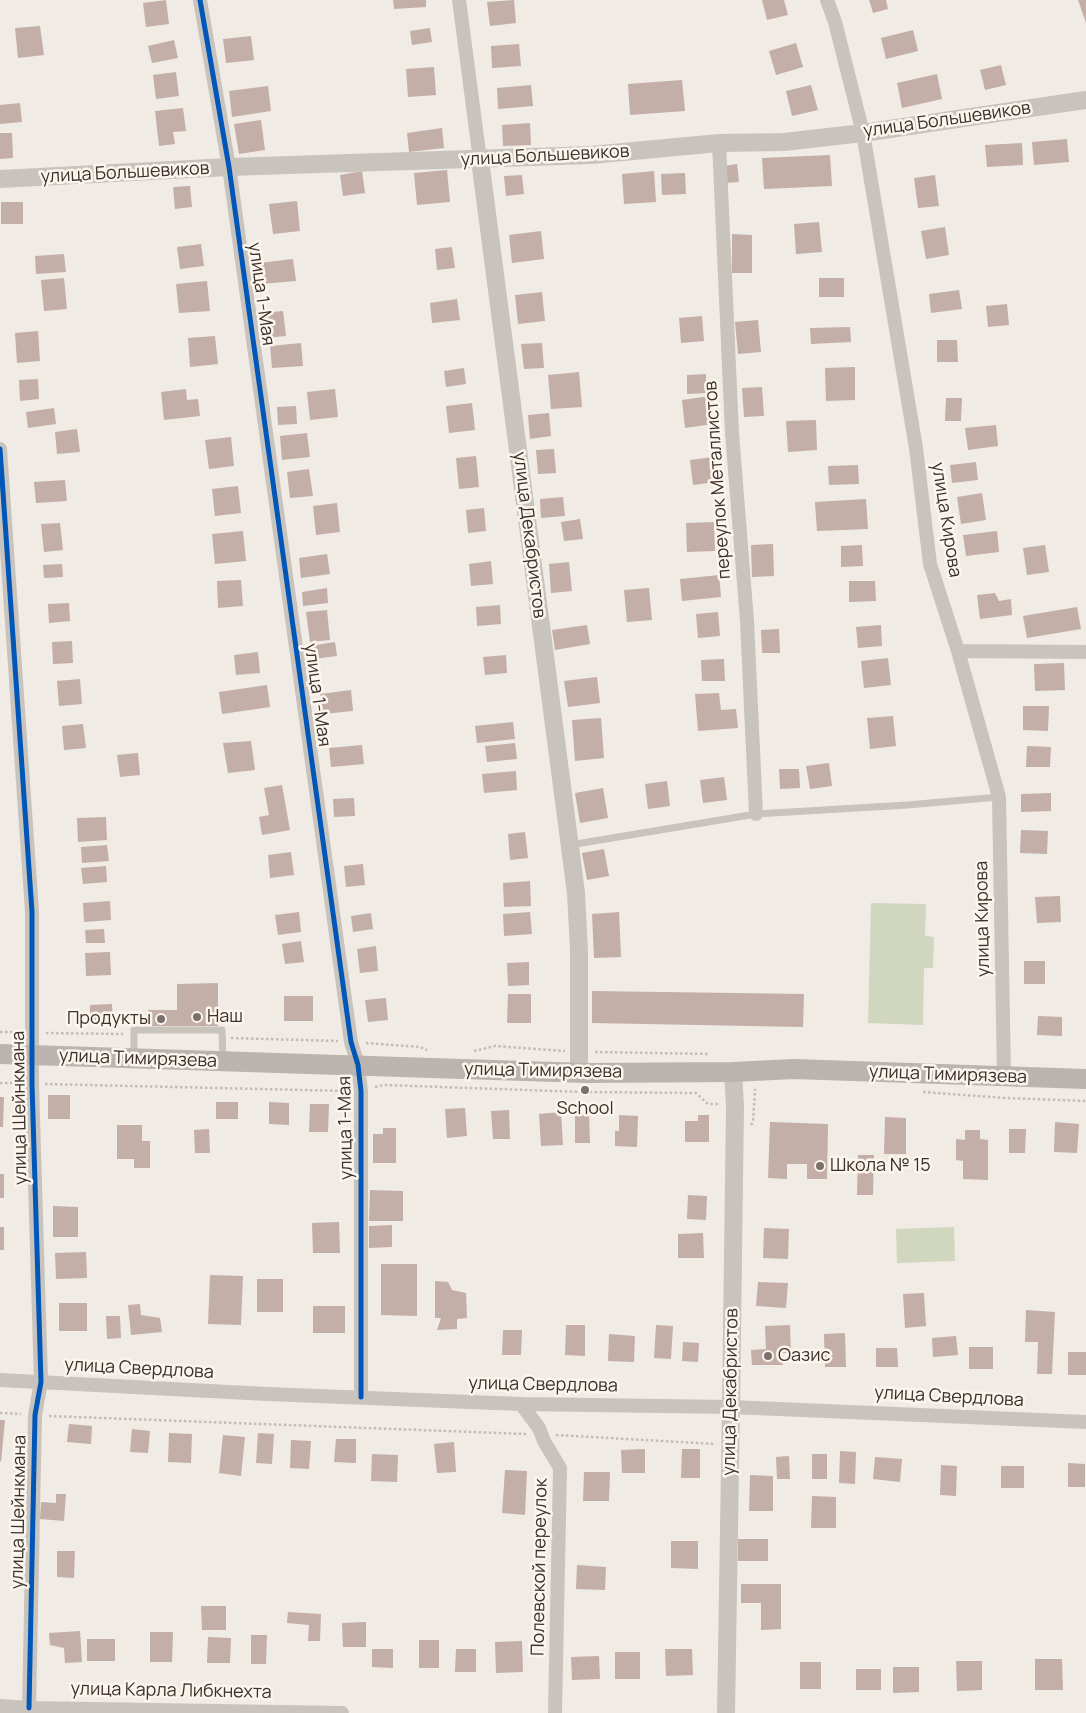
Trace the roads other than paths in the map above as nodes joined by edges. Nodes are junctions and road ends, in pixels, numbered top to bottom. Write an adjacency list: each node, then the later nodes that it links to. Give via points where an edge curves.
1 (200, 0): 8 (street, улица 1-Мая)
2 (459, 0): 7 (street, улица Декабристов)
3 (827, 0): 5 (street, улица Кирова)
4 (1086, 100): 5 (street, улица Большевиков)
5 (863, 133): 6 (street, улица Большевиков, via 784,142); 11 (street, улица Кирова, via 916,448 930,564)
6 (719, 143): 7 (street, улица Большевиков, via 591,155); 14 (street, переулок Металлистов, via 732,433 747,621)
7 (480, 160): 8 (street, улица Большевиков); 15 (street, улица Декабристов)
8 (229, 167): 9 (street, улица Большевиков); 20 (street, улица 1-Мая, via 351,1042)
9 (0, 179)
10 (0, 449): 17 (street, улица Шейнкмана, via 32,912)
11 (958, 651): 12 (street); 13 (street, улица Кирова)
12 (1086, 652)
13 (999, 797): 14 (lane); 23 (street, улица Кирова)
14 (756, 814): 15 (lane)
15 (569, 845): 21 (street, улица Декабристов, via 579,950)
16 (0, 1054): 17 (main road, улица Тимирязева)
17 (32, 1055): 18 (main road, улица Тимирязева); 26 (street, улица Шейнкмана)
18 (134, 1059): 19 (main road, улица Тимирязева); 19 (lane, via 134,1030 222,1030)
19 (223, 1062): 20 (main road, улица Тимирязева)
20 (358, 1066): 21 (main road, улица Тимирязева); 27 (street, улица 1-Мая, via 361,1091)
21 (579, 1072): 22 (main road, улица Тимирязева)
22 (733, 1072): 23 (main road, улица Тимирязева, via 794,1069); 29 (street, улица Декабристов)
23 (1004, 1076): 24 (main road, улица Тимирязева)
24 (1086, 1079)
25 (0, 1380): 26 (street, улица Свердлова)
26 (41, 1382): 27 (street, улица Свердлова); 32 (street, улица Шейнкмана, via 35,1415)
27 (361, 1397): 28 (street, улица Свердлова)
28 (521, 1404): 29 (street, улица Свердлова); 34 (street, Полевской переулок, via 539,1428 560,1468)
29 (732, 1407): 30 (street, улица Свердлова); 35 (street, улица Декабристов)
30 (1086, 1422)
31 (0, 1706): 32 (street, улица Карла Либкнехта)
32 (30, 1708): 33 (street, улица Карла Либкнехта)
33 (342, 1713)
34 (555, 1713)
35 (726, 1713)

